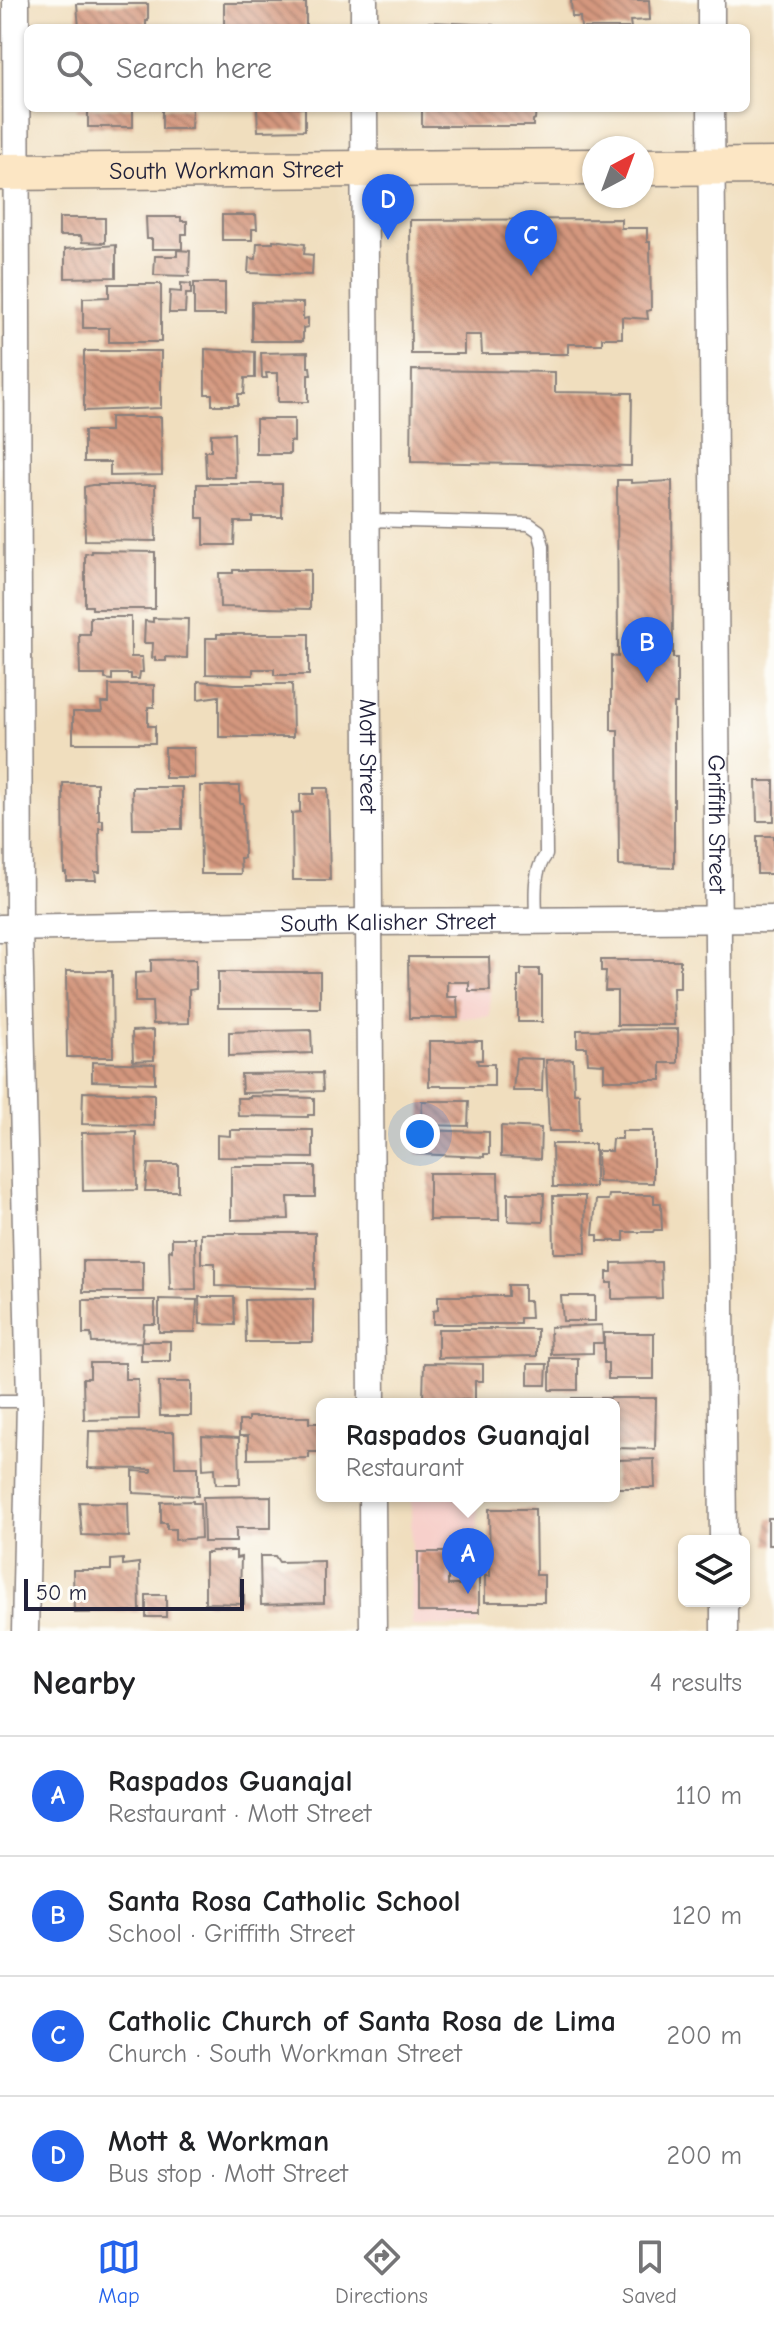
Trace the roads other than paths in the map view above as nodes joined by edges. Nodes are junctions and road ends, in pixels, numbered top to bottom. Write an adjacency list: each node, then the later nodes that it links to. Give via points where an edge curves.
1 (16, 0): 13 (street)
2 (364, 0): 4 (street)
3 (711, 0): 5 (street)
4 (364, 24)
5 (711, 24)
6 (364, 112): 12 (street, Mott Street)
7 (711, 112): 11 (street, Griffith Street)
8 (774, 166): 11 (main road)
9 (582, 167): 12 (main road, South Workman Street)
10 (654, 167): 11 (main road)
11 (712, 167): 16 (street, Griffith Street)
12 (364, 169): 13 (main road, South Workman Street); 14 (street, Mott Street)
13 (8, 172): 19 (street)
14 (366, 520): 17 (lane, via 529,524 539,531 546,855 537,877); 18 (street, Mott Street)
15 (774, 919): 16 (street, South Kalisher Street)
16 (718, 920): 17 (street, South Kalisher Street); 24 (street, Griffith Street)
17 (536, 921): 18 (street, South Kalisher Street)
18 (369, 922): 19 (street, South Kalisher Street); 20 (street, Mott Street)
19 (10, 928): 22 (street)
20 (372, 1398)
21 (0, 1401): 22 (lane)
22 (30, 1401): 26 (street)
23 (372, 1502): 27 (street)
24 (723, 1535)
25 (724, 1607): 28 (street)
26 (25, 1631)
27 (373, 1631)
28 (724, 1631)

